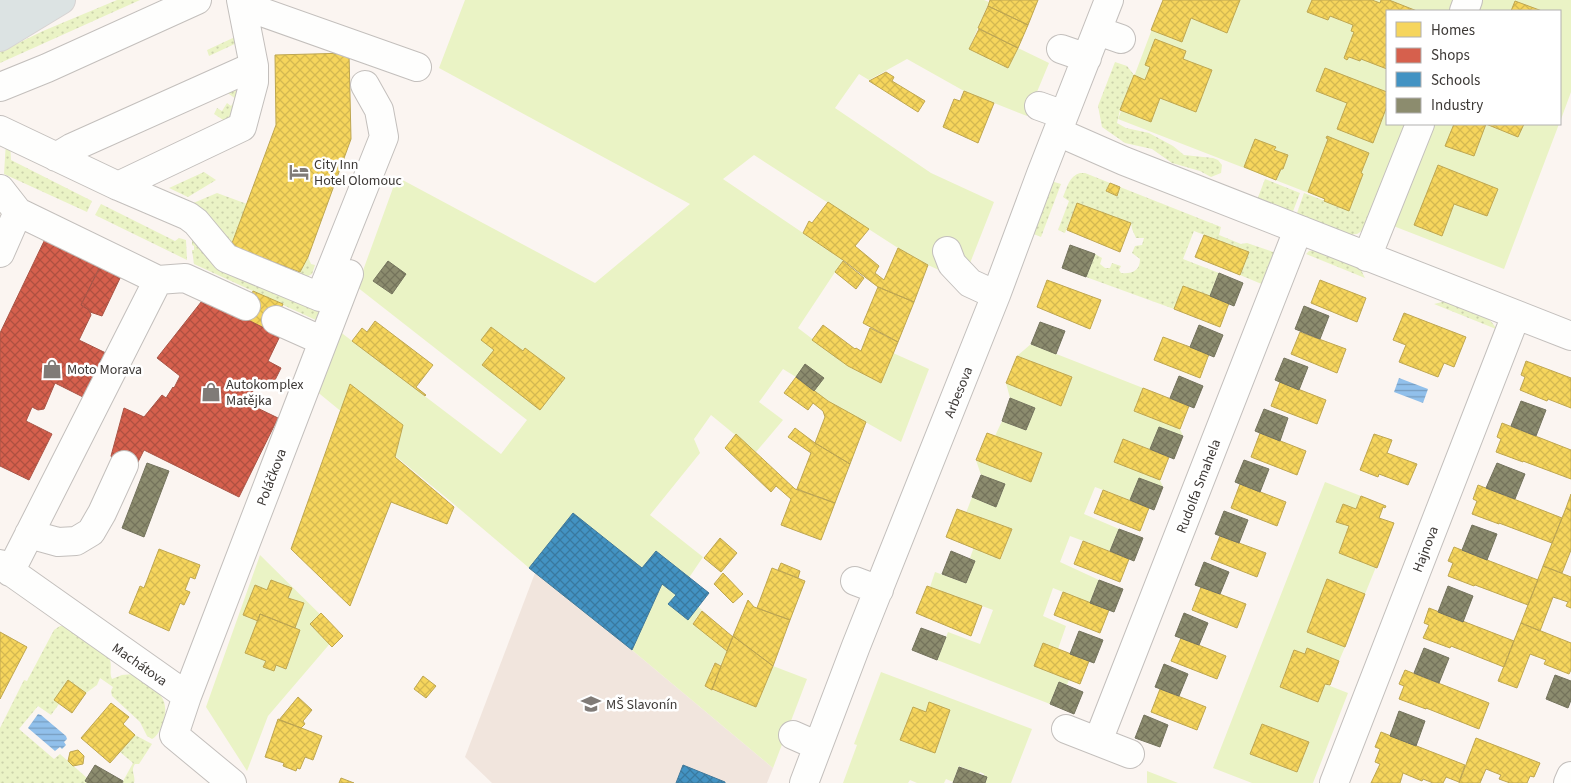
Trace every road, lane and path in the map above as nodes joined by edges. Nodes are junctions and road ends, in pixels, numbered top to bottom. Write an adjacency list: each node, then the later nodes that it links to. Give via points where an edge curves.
1 (34, 0): 6 (main road)
2 (61, 0): 7 (main road)
3 (198, 0): 13 (street)
4 (1109, 0): 9 (street, Arbesova, via 1109,35)
5 (242, 3): 10 (street); 11 (street)
6 (0, 12)
7 (0, 36)
8 (1061, 49): 9 (street)
9 (1087, 58): 15 (street, Arbesova)
10 (254, 66): 18 (street); 19 (street, via 254,82 242,127)
11 (418, 67)
12 (365, 85): 19 (street, via 379,110 384,137 320,297 226,258 188,216)
13 (0, 87)
14 (1039, 106): 15 (street)
15 (1061, 123): 22 (street, via 1097,150); 28 (street, Arbesova)
16 (1420, 125): 26 (street)
17 (0, 130): 18 (street)
18 (56, 157): 19 (street)
19 (118, 186)
20 (0, 189): 21 (street)
21 (18, 212): 24 (street); 27 (street)
22 (1298, 230): 26 (street); 40 (street, Rudolfa Smahela)
23 (946, 251): 28 (street, via 952,264 970,283)
24 (0, 253)
25 (356, 257): 33 (street, Poláčkova)
26 (1368, 257): 30 (street)
27 (158, 280): 29 (street, via 185,278); 35 (street)
28 (996, 294): 41 (street, Arbesova, via 867,585 856,646)
29 (246, 306)
30 (1516, 315): 32 (street); 46 (street, Hajnova)
31 (276, 320): 33 (street)
32 (1571, 336)
33 (323, 341): 37 (street, Poláčkova)
34 (124, 465): 35 (street, via 91,532 76,541 58,542)
35 (29, 534): 36 (street)
36 (5, 568): 37 (street, Machátova)
37 (187, 696): 44 (street, via 174,735)
38 (1066, 729): 40 (street)
39 (793, 735): 41 (street)
40 (1098, 742): 42 (street)
41 (818, 746): 45 (street, Arbesova)
42 (1130, 754)
43 (1571, 776): 47 (street)
44 (232, 783)
45 (804, 783)
46 (1334, 783)
47 (1568, 783)

